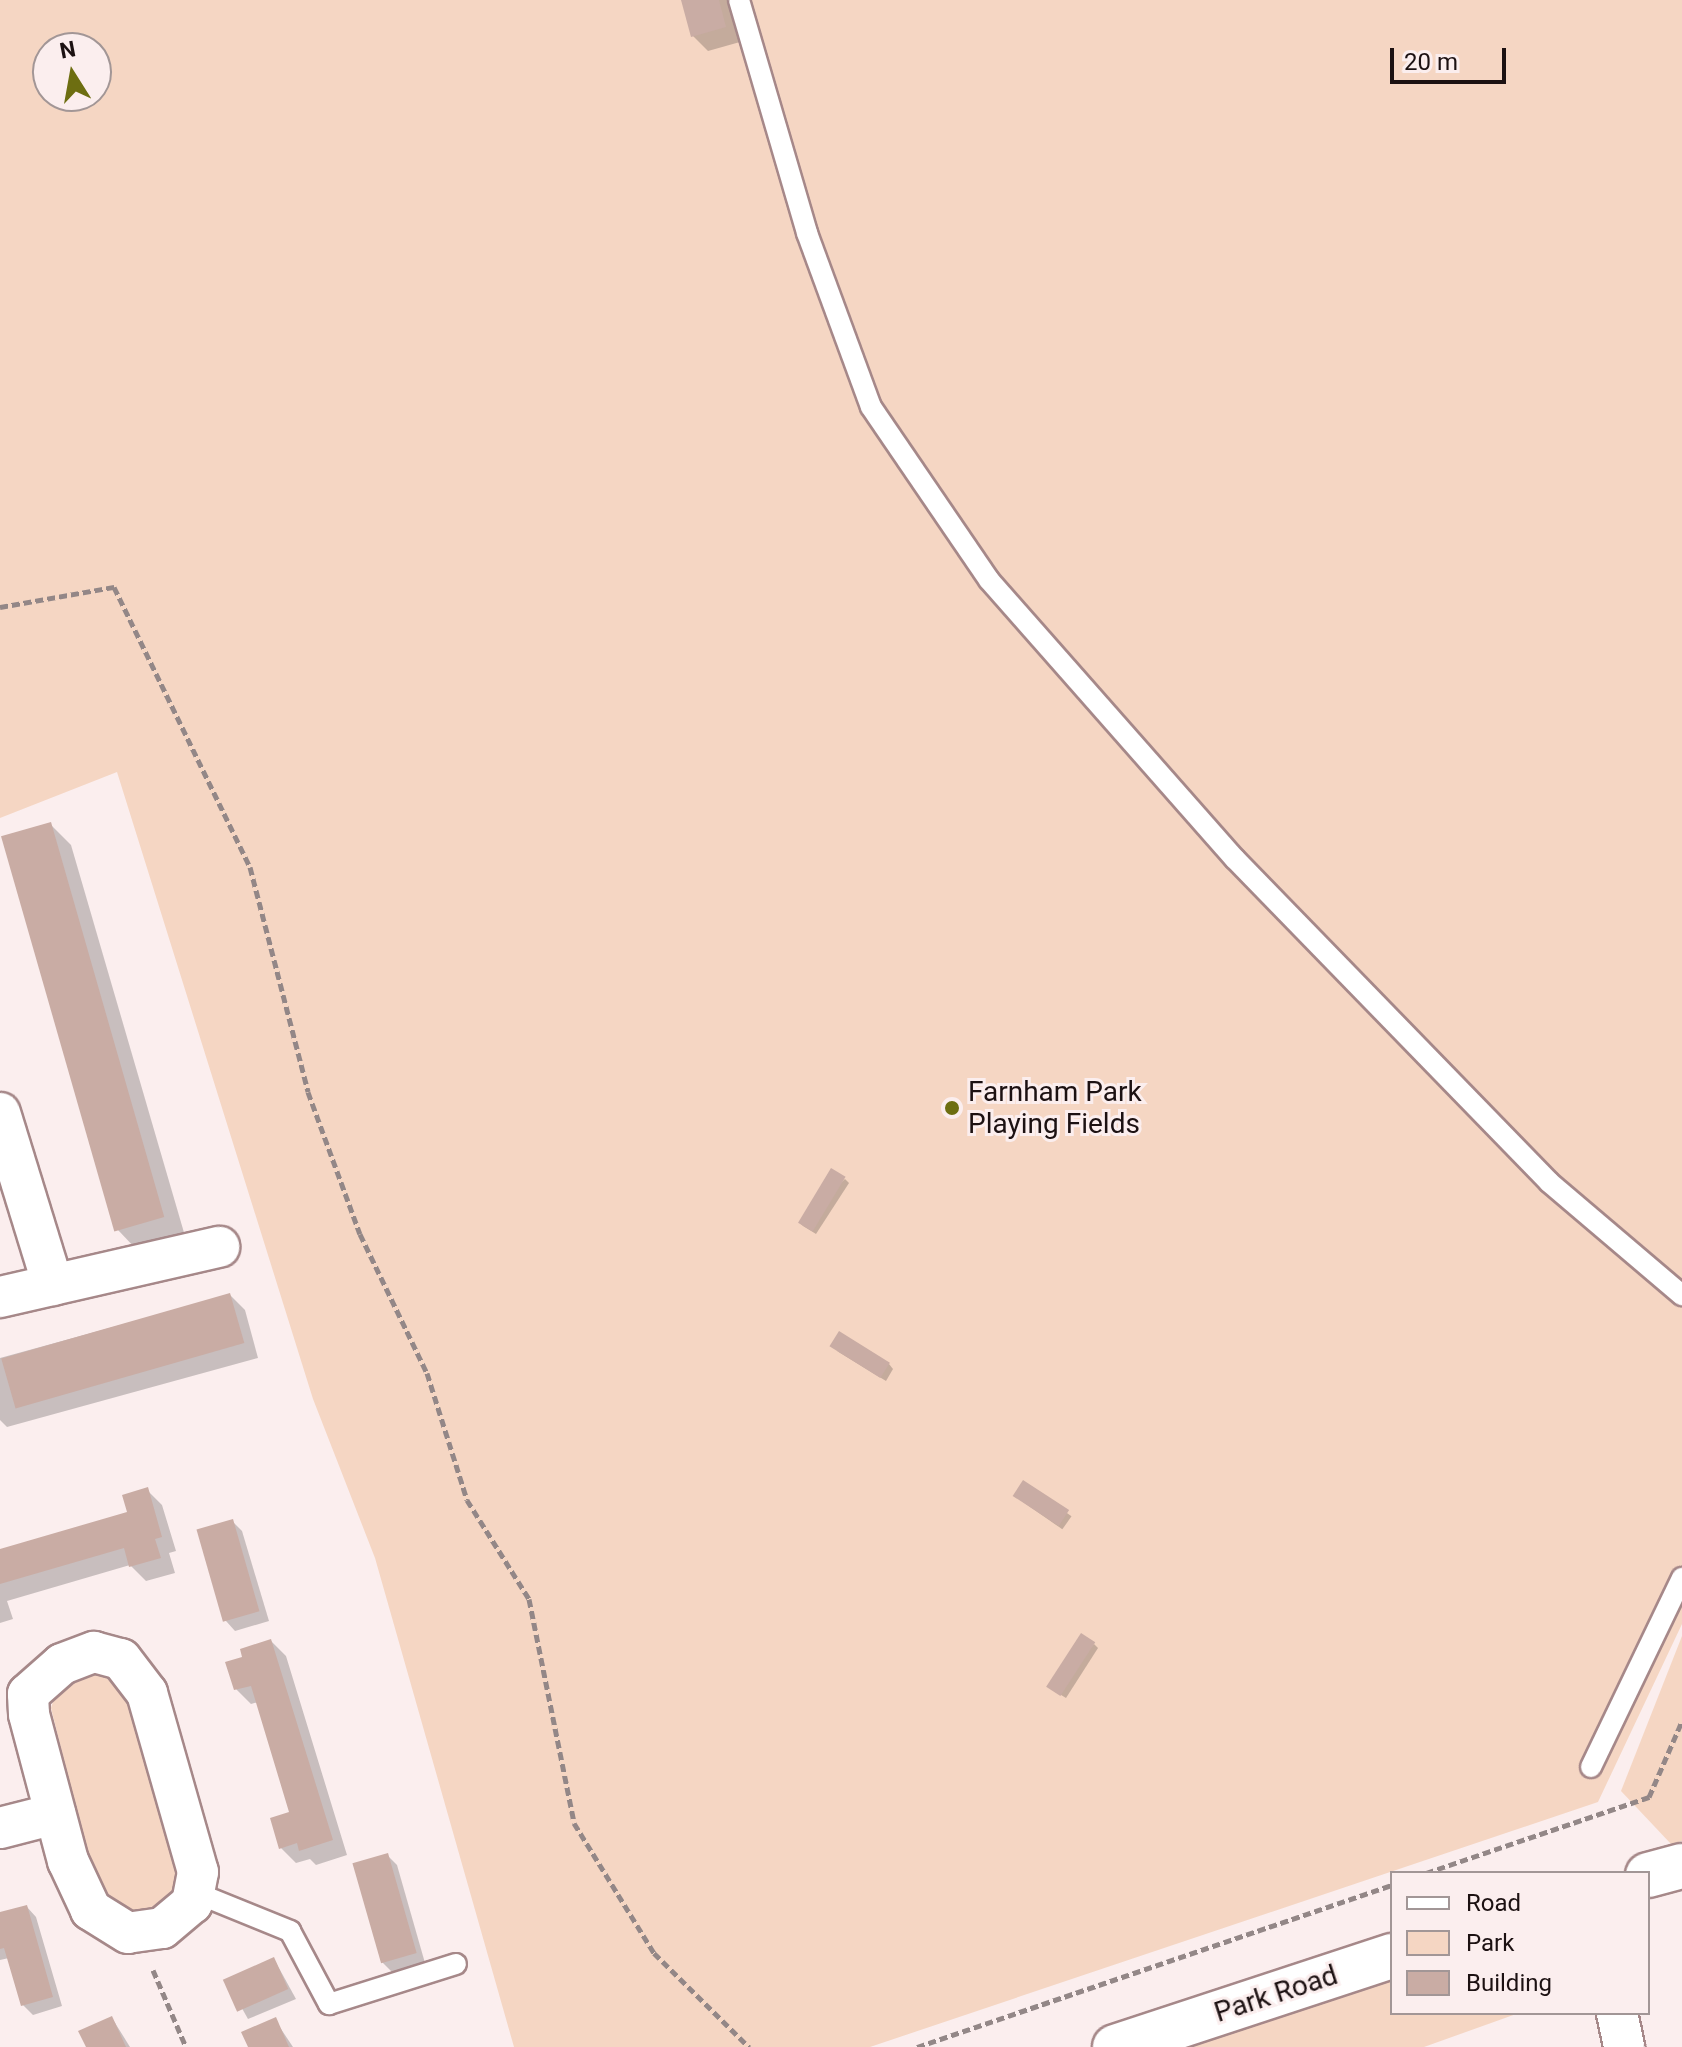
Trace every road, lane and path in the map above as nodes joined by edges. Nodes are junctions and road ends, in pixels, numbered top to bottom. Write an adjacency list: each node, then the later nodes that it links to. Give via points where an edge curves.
1 (739, 0): 6 (lane, via 807,233 871,407 989,580 1235,859 1549,1182)
2 (0, 607): 23 (path, via 114,587 250,867 308,1092 360,1234 427,1373 467,1500 529,1599 574,1823 654,1953)
3 (0, 1113): 5 (street)
4 (219, 1247): 5 (street)
5 (53, 1285): 7 (street)
6 (1682, 1295)
7 (0, 1297)
8 (1682, 1578): 10 (lane)
9 (1682, 1721): 14 (path, via 1649,1797)
10 (1591, 1767)
11 (55, 1814): 12 (street); 17 (street, via 28,1694 62,1664 94,1652 121,1659 147,1693 198,1872); 18 (street, via 68,1861 91,1910 128,1933)
12 (0, 1828)
13 (1682, 1866): 15 (main road)
14 (1432, 1871)
15 (1650, 1874)
16 (1390, 1886): 24 (path)
17 (194, 1892): 18 (street, via 192,1903 162,1928); 20 (lane, via 290,1931 329,2004)
18 (139, 1931): 22 (path)
19 (1390, 1957): 25 (main road, Park Road)
20 (456, 1964)
21 (1617, 2015): 26 (street)
22 (186, 2047)
23 (749, 2047)
24 (917, 2047)
25 (1115, 2047)
26 (1624, 2047)

